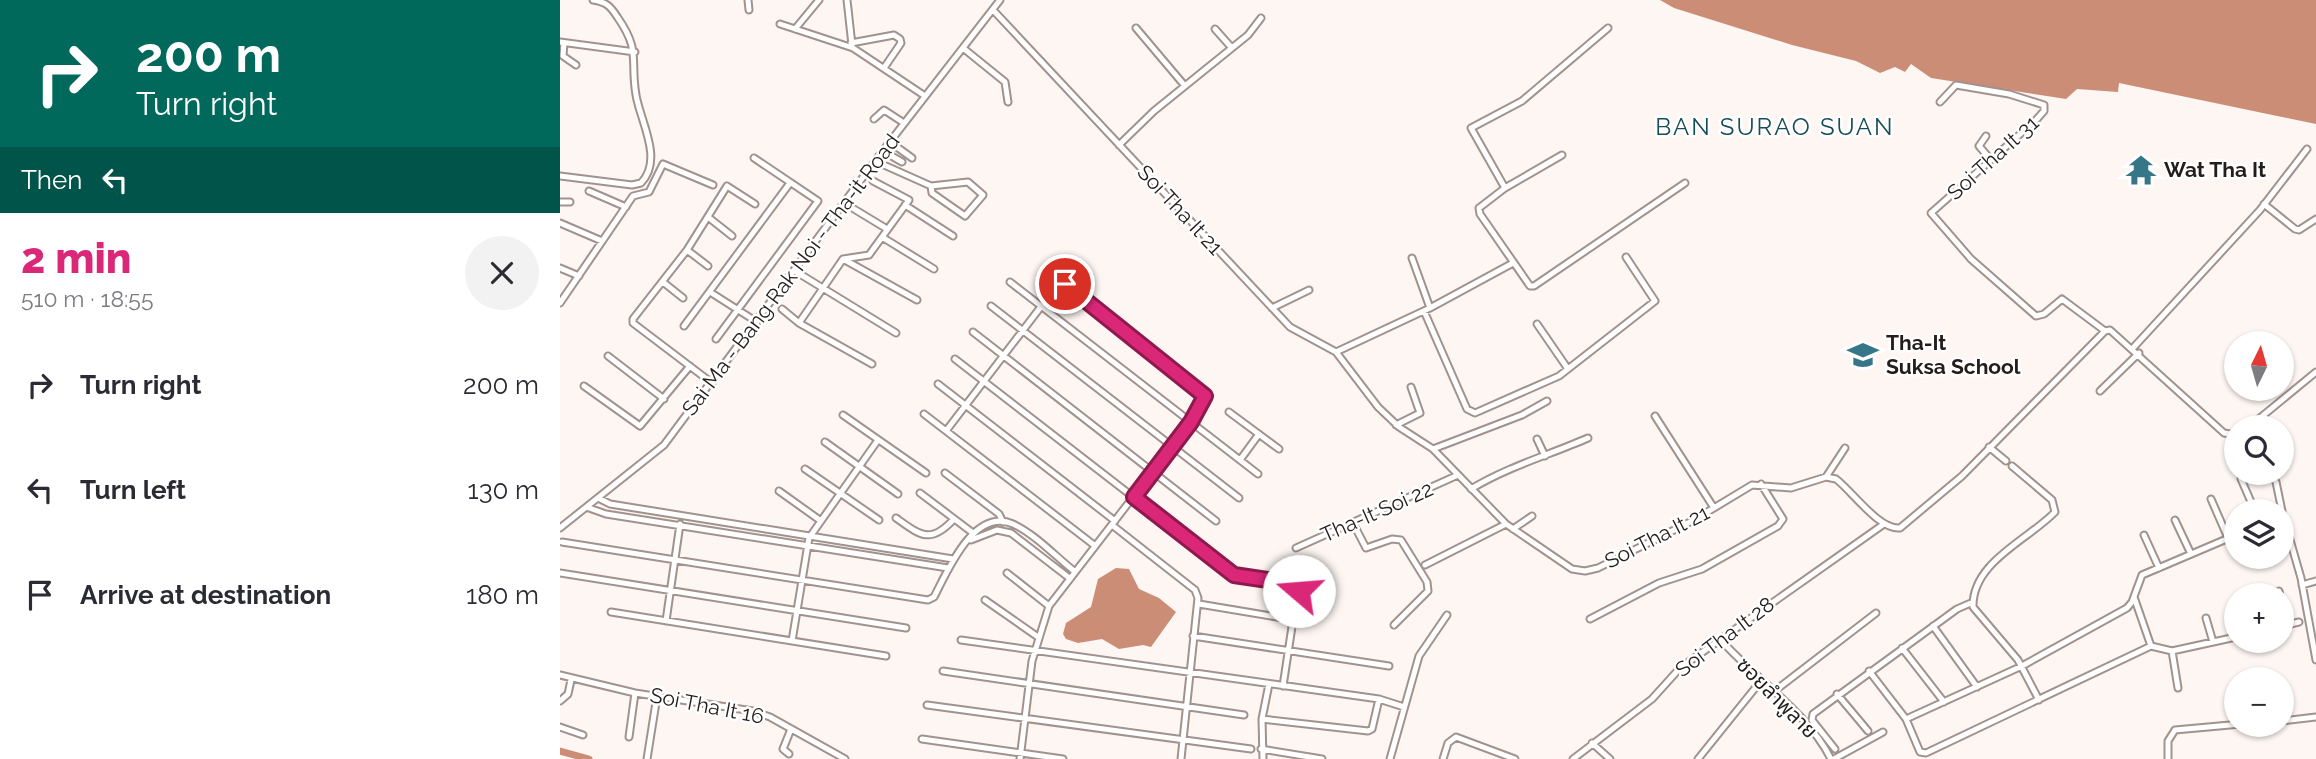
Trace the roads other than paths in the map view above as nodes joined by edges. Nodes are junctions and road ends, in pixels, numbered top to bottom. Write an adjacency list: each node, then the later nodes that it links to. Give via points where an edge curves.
1 (593, 0): 19 (street, via 610,5)
2 (748, 0): 3 (street); 8 (street)
3 (758, 0)
4 (819, 0): 13 (street)
5 (846, 0): 16 (street)
6 (1000, 0): 7 (street, Sai Ma - Bang Rak Noi - Tha-it Road)
7 (993, 9): 18 (street, Sai Ma - Bang Rak Noi - Tha-it Road); 30 (street, Soi Tha It 21)
8 (750, 10)
9 (1261, 18): 17 (street)
10 (780, 24): 13 (street)
11 (1136, 28): 22 (street)
12 (1608, 28): 45 (street, via 1522,101 1471,128)
13 (795, 29): 16 (street)
14 (1215, 29): 17 (street)
15 (562, 43): 19 (street); 20 (street, via 563,56)
16 (852, 46): 21 (street); 21 (street, via 894,35 900,38)
17 (1231, 47): 22 (street)
18 (963, 48): 23 (street, Sai Ma - Bang Rak Noi - Tha-it Road); 24 (street, via 1005,82)
19 (635, 52): 39 (street, via 635,92 649,142 646,178 632,185)
20 (576, 65)
21 (884, 68): 23 (street)
22 (1185, 86): 30 (street)
23 (925, 96): 27 (street, Sai Ma - Bang Rak Noi - Tha-it Road)
24 (1009, 102)
25 (1940, 102): 36 (street, Soi Tha It 31, via 1956,85 2044,105 2044,111)
26 (874, 119): 27 (street, via 884,110)
27 (904, 123): 29 (street, Sai Ma - Bang Rak Noi - Tha-it Road)
28 (1986, 135): 36 (street, via 1979,146)
29 (890, 142): 32 (street, Sai Ma - Bang Rak Noi - Tha-it Road); 35 (street)
30 (1119, 145): 83 (street, Soi Tha It 21)
31 (2307, 149): 50 (street)
32 (883, 151): 37 (street, Sai Ma - Bang Rak Noi - Tha-it Road); 38 (street)
33 (1562, 155): 45 (street)
34 (754, 158): 41 (street)
35 (912, 158)
36 (1991, 160): 92 (street, Soi Tha It 31, via 1931,213 1971,259 2036,316 2062,299)
37 (875, 162): 44 (street); 70 (street, Sai Ma - Bang Rak Noi - Tha-it Road)
38 (902, 162)
39 (560, 176)
40 (873, 181): 51 (street, via 909,200)
41 (790, 183): 76 (street); 85 (street, via 818,201)
42 (1685, 183): 66 (street, via 1534,286)
43 (713, 185): 52 (street, via 663,164 649,192 634,196)
44 (931, 186): 44 (street, via 968,182 983,195 965,216 932,193)
45 (1505, 188): 66 (street, via 1483,205 1480,214)
46 (589, 191): 52 (street)
47 (560, 202): 48 (street)
48 (570, 202)
49 (755, 204): 54 (street, via 727,186)
50 (2264, 204): 55 (street, via 2295,229); 96 (street)
51 (905, 205): 57 (street); 59 (street)
52 (626, 207): 61 (street)
53 (853, 209): 57 (street)
54 (708, 217): 58 (street); 62 (street)
55 (2316, 219)
56 (560, 223): 61 (street)
57 (887, 229): 60 (street)
58 (732, 236)
59 (953, 236)
60 (882, 237): 64 (street, via 869,255); 69 (street)
61 (602, 241): 71 (street)
62 (687, 250): 67 (street); 72 (street)
63 (1626, 257): 104 (street, via 1655,301)
64 (843, 258): 74 (street); 78 (street)
65 (1412, 258): 82 (street)
66 (1513, 263): 82 (street)
67 (708, 266)
68 (560, 268): 71 (street)
69 (934, 269)
70 (795, 271): 74 (street); 87 (street, Sai Ma - Bang Rak Noi - Tha-it Road)
71 (579, 276): 79 (street)
72 (663, 282): 77 (street); 103 (street, via 632,321)
73 (1010, 282): 80 (street)
74 (821, 290): 88 (street); 94 (street)
75 (1309, 290): 83 (street)
76 (710, 292): 85 (street); 90 (street)
77 (683, 298)
78 (917, 300)
79 (560, 303)
80 (1041, 305): 91 (street); 120 (street); 120 (street, via 1055,285 1065,284 1202,392 1204,401)
81 (991, 306): 91 (street)
82 (1430, 307): 86 (street)
83 (1272, 308): 97 (street, Soi Tha It 21, via 1290,327)
84 (782, 309): 88 (street)
85 (738, 310): 87 (street); 95 (street)
86 (1424, 311): 97 (street); 104 (street, via 1469,412 1535,389)
87 (757, 322): 107 (street, Sai Ma - Bang Rak Noi - Tha-it Road)
88 (799, 323): 102 (street)
89 (1537, 324): 104 (street)
90 (684, 326)
91 (1022, 330): 100 (street); 129 (street)
92 (2105, 331): 96 (street, via 2115,331); 130 (street)
93 (973, 332): 100 (street)
94 (896, 333)
95 (716, 339)
96 (2133, 348): 98 (street)
97 (1336, 352): 121 (street, Soi Tha It 21)
98 (2139, 354): 111 (street); 123 (street)
99 (608, 356): 112 (street)
100 (1003, 356): 106 (street); 140 (street)
101 (955, 359): 106 (street)
102 (872, 364)
103 (690, 366): 107 (street); 112 (street)
104 (1568, 369)
105 (2316, 372): 118 (street)
106 (984, 381): 114 (street); 152 (street)
107 (712, 383): 154 (street, Sai Ma - Bang Rak Noi - Tha-it Road, via 664,446)
108 (938, 384): 114 (street)
109 (584, 386): 112 (street, via 640,426)
110 (1411, 387): 121 (street, via 1420,414)
111 (2100, 391)
112 (664, 399)
113 (1547, 401): 133 (street)
114 (965, 405): 122 (street); 167 (street)
115 (1230, 412): 124 (street)
116 (924, 414): 122 (street)
117 (843, 415): 127 (street)
118 (2264, 415)
119 (1655, 416): 157 (street)
120 (1191, 422): 129 (street); 135 (street)
121 (1396, 425): 133 (street, Soi Tha It 21)
122 (946, 431): 180 (street)
123 (2224, 433)
124 (1259, 434): 132 (street); 135 (street)
125 (1588, 438): 134 (street)
126 (1537, 439): 134 (street)
127 (878, 440): 138 (street); 141 (street)
128 (825, 442): 138 (street)
129 (1172, 447): 140 (street); 153 (street)
130 (1989, 447): 136 (street); 170 (street, via 1906,525 1896,529)
131 (1845, 448): 145 (street)
132 (1279, 449)
133 (1433, 449): 144 (street, Soi Tha It 21)
134 (1545, 456): 147 (street, via 1502,471)
135 (1240, 460): 143 (street)
136 (2006, 461)
137 (2012, 466): 202 (street, via 2052,500 2055,512 1990,565)
138 (859, 467): 149 (street); 151 (street)
139 (805, 469): 149 (street)
140 (1153, 472): 152 (street); 165 (street)
141 (926, 473)
142 (945, 473): 166 (street, via 999,513)
143 (1258, 474)
144 (1458, 475): 147 (street, Soi Tha It 21); 168 (street, Tha-It Soi 22)
145 (1826, 477): 146 (street, Soi Tha It 21, via 1791,488); 170 (street, via 1843,484)
146 (1761, 484): 157 (street, Soi Tha It 21); 210 (street, via 1783,519 1778,526 1703,569 1659,583)
147 (1471, 489): 169 (street, Soi Tha It 21)
148 (779, 491): 164 (street)
149 (841, 493): 162 (street); 164 (street)
150 (920, 493): 161 (street)
151 (898, 494)
152 (1134, 497): 167 (street); 211 (street, via 1234,575 1295,584 1299,591)
153 (1239, 498)
154 (600, 499): 156 (street, Sai Ma - Bang Rak Noi - Tha-it Road); 159 (street)
155 (2211, 499): 174 (street)
156 (589, 508): 171 (street); 172 (street, Sai Ma - Bang Rak Noi - Tha-it Road)
157 (1714, 508): 173 (street, Soi Tha It 21, via 1585,571 1559,562)
158 (1532, 516): 173 (street)
159 (681, 517): 171 (street); 177 (street)
160 (896, 518): 161 (street, via 927,535 942,532)
161 (954, 519): 176 (street)
162 (879, 520)
163 (2175, 520): 184 (street)
164 (821, 521): 177 (street)
165 (1216, 521)
166 (1003, 522): 176 (street, via 988,523); 192 (street, via 1022,530)
167 (1113, 523): 180 (street); 203 (street, via 1195,590)
168 (1353, 523): 182 (street, Tha-It Soi 22); 215 (street, via 1366,548 1401,540 1427,582 1427,591)
169 (1506, 524): 173 (street, Soi Tha It 21); 189 (street)
170 (1884, 524): 220 (street, Soi Tha It 28)
171 (680, 526): 181 (street); 187 (street)
172 (560, 528)
173 (1513, 529)
174 (2224, 529)
175 (2144, 535): 191 (street)
176 (973, 537): 186 (street); 195 (street, via 990,531 1011,533)
177 (810, 538): 181 (street); 183 (street)
178 (2224, 540): 184 (street)
179 (562, 542): 187 (street)
180 (1094, 545): 192 (street)
181 (808, 546): 188 (street); 196 (street)
182 (1296, 548)
183 (898, 552): 186 (street); 188 (street)
184 (2191, 554): 191 (street)
185 (2294, 556): 198 (street)
186 (953, 559): 190 (street)
187 (675, 560): 196 (street); 199 (street)
188 (897, 561): 190 (street)
189 (1425, 565)
190 (948, 568): 196 (street, via 928,600)
191 (2159, 568): 200 (street, via 2142,575)
192 (1074, 571): 195 (street)
193 (560, 573): 199 (street)
194 (1007, 573): 204 (street)
195 (1068, 577): 204 (street)
196 (802, 581): 205 (street)
197 (2316, 581): 198 (street)
198 (2302, 585): 231 (street)
199 (670, 591): 205 (street); 212 (street)
200 (2134, 597): 225 (street); 233 (street, via 2127,608)
201 (985, 600): 219 (street)
202 (1973, 602): 216 (street); 233 (street, via 1977,615)
203 (1199, 604): 211 (street); 218 (street)
204 (1049, 606): 219 (street)
205 (797, 611): 217 (street); 223 (street)
206 (611, 612): 212 (street)
207 (1876, 613): 246 (street)
208 (1447, 615): 255 (street, via 1422,650)
209 (2206, 618): 224 (street)
210 (1590, 619)
211 (1295, 620): 227 (street)
212 (666, 621): 223 (street)
213 (2299, 622): 214 (street)
214 (2294, 623)
215 (1394, 625)
216 (1933, 626): 226 (street); 243 (street)
217 (906, 628)
218 (1193, 636): 227 (street); 236 (street)
219 (1038, 638): 228 (street)
220 (1720, 639): 239 (street, ซอยลำพูลาย); 271 (street, Soi Tha It 28, via 1680,668 1652,699)
221 (961, 640): 228 (street)
222 (2224, 640): 224 (street)
223 (792, 641): 230 (street)
224 (2213, 642): 229 (street)
225 (2151, 646): 229 (street); 250 (street)
226 (1902, 648): 235 (street); 252 (street)
227 (1289, 649): 232 (street); 242 (street)
228 (1035, 651): 236 (street); 240 (street)
229 (2172, 651): 244 (street)
230 (886, 656)
231 (2316, 660)
232 (1389, 666)
233 (2022, 666): 243 (street); 250 (street)
234 (943, 671): 240 (street)
235 (1869, 671): 247 (street); 260 (street)
236 (1191, 674): 241 (street); 254 (street)
237 (560, 675): 238 (street, Soi Tha It 16)
238 (572, 680): 245 (street, Soi Tha It 16); 251 (street)
239 (1760, 682): 246 (street, ซอยลำพูลาย); 288 (street)
240 (1030, 684): 254 (street); 258 (street)
241 (1269, 684): 242 (street); 259 (street)
242 (1283, 686): 249 (street)
243 (1977, 687): 252 (street)
244 (2178, 688)
245 (635, 693): 248 (street, Soi Tha It 16); 268 (street)
246 (1772, 693): 289 (street, ซอยลำพูลาย, via 1813,731)
247 (1837, 694): 265 (street); 272 (street, via 1811,716)
248 (657, 696): 264 (street, Soi Tha It 16, via 753,711); 277 (street)
249 (1380, 699): 255 (street); 259 (street, via 1368,731)
250 (2039, 700): 260 (street, via 1926,753 1920,752)
251 (560, 701)
252 (1944, 702): 260 (street)
253 (927, 705): 258 (street)
254 (1188, 707): 256 (street); 270 (street)
255 (1404, 707): 283 (street)
256 (1244, 715)
257 (2316, 717): 261 (street)
258 (1026, 718): 270 (street); 276 (street)
259 (1262, 719): 274 (street)
260 (1906, 719)
261 (2294, 720)
262 (2224, 726): 290 (street, via 2175,730 2168,741)
263 (560, 727): 267 (street)
264 (791, 729): 275 (street, via 783,748); 278 (street, Soi Tha It 16)
265 (1867, 731)
266 (1883, 733): 289 (street)
267 (583, 735)
268 (629, 737)
269 (922, 739): 276 (street)
270 (1183, 740): 273 (street); 280 (street)
271 (1592, 743): 286 (street, Soi Tha It 28); 287 (street)
272 (1835, 748)
273 (1251, 749)
274 (1261, 749): 281 (street); 282 (street)
275 (789, 754)
276 (1021, 756): 279 (street)
277 (647, 759)
278 (845, 759)
279 (1063, 759)
280 (1181, 759)
281 (1264, 759)
282 (1322, 759)
283 (1390, 759)
284 (1443, 759): 285 (street, via 1448,743 1456,737)
285 (1515, 759)
286 (1573, 759)
287 (1611, 759)
288 (1698, 759)
289 (1831, 759)
290 (2168, 759)

